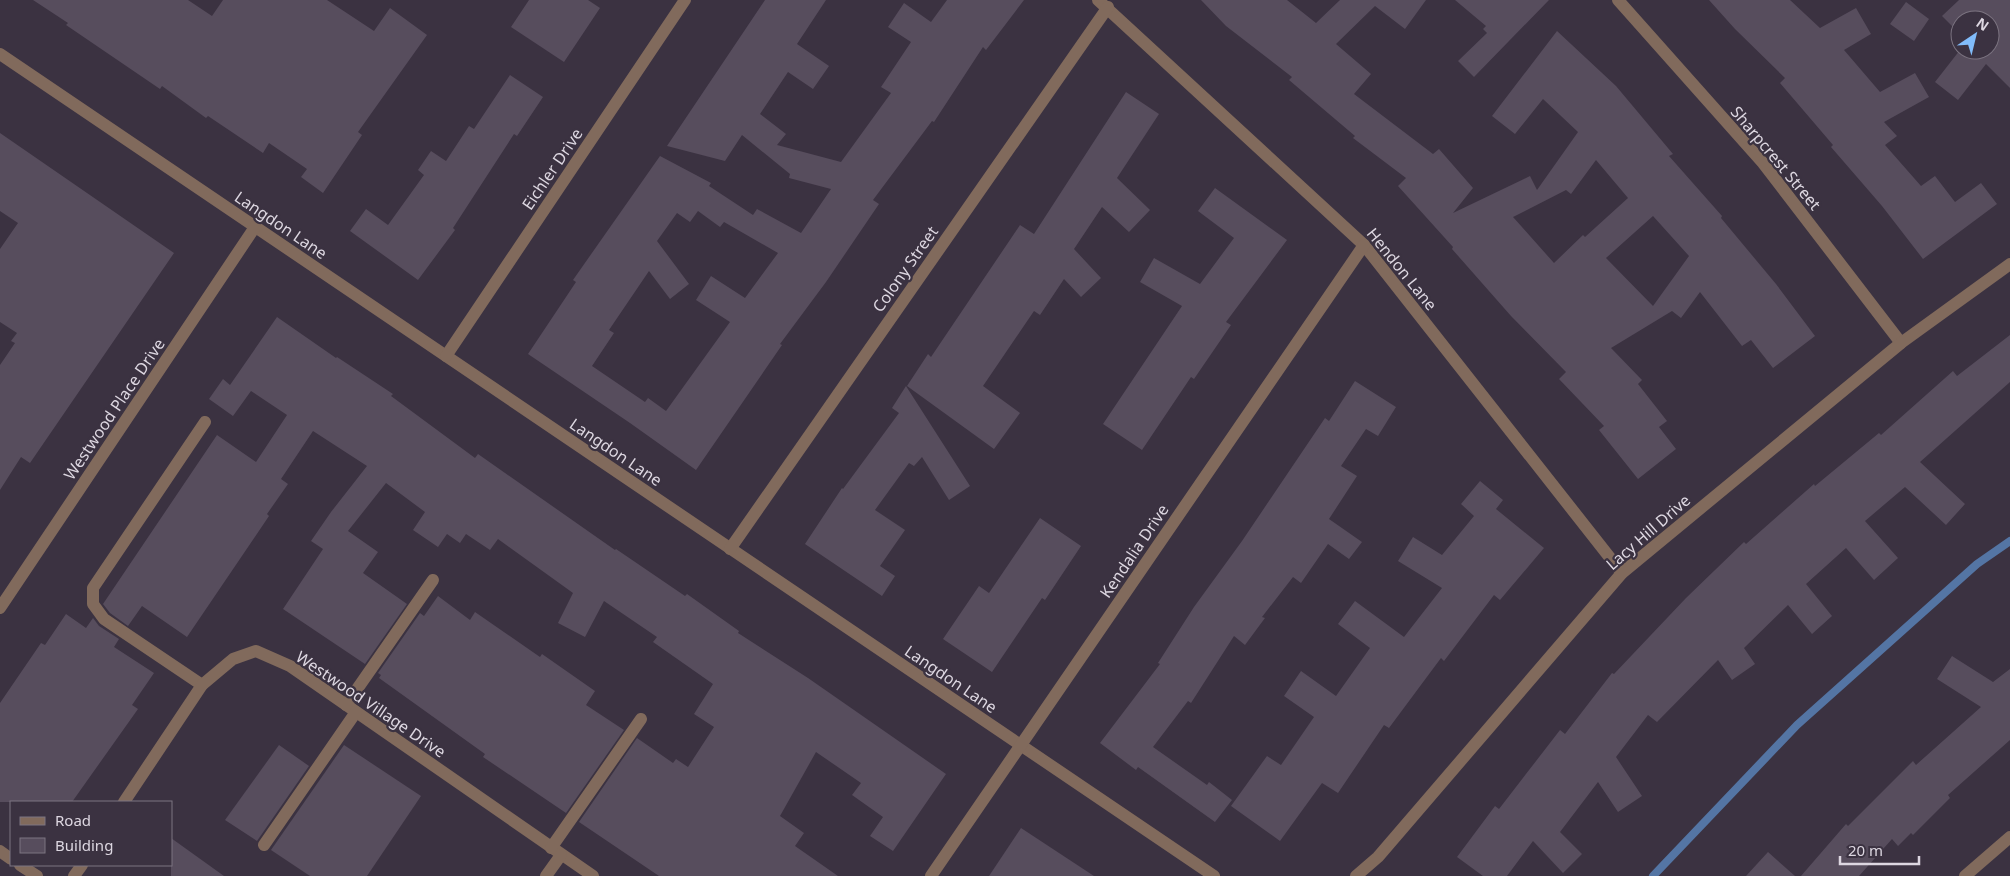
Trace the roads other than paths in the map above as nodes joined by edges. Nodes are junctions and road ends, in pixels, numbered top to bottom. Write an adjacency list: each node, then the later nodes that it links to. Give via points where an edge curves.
1 (685, 0): 9 (street, Eichler Drive)
2 (1618, 0): 8 (street, Sharpcrest Street, via 1763,163)
3 (1103, 4): 6 (street, Hendon Lane); 11 (street, Colony Street)
4 (0, 54): 5 (street, Langdon Lane)
5 (255, 227): 9 (street, Langdon Lane); 14 (street, Westwood Place Drive)
6 (1364, 245): 12 (street, Hendon Lane); 18 (street, Kendalia Drive)
7 (2010, 264): 8 (street, Lacy Hill Drive)
8 (1902, 343): 12 (street, Lacy Hill Drive)
9 (446, 356): 11 (street, Langdon Lane)
10 (205, 422): 15 (street, via 94,588 94,604 104,619)
11 (730, 549): 18 (street, Langdon Lane)
12 (1622, 574): 29 (street, Lacy Hill Drive, via 1378,857)
13 (433, 580): 16 (street)
14 (0, 608)
15 (202, 685): 16 (street, Westwood Village Drive, via 233,659 256,651 290,666); 19 (street, Westwood Village Drive)
16 (351, 709): 21 (street); 22 (street, Westwood Village Drive)
17 (641, 719): 22 (street)
18 (1020, 746): 27 (street, Kendalia Drive); 28 (street, Langdon Lane)
19 (125, 801)
20 (2010, 837): 30 (street)
21 (264, 845)
22 (556, 851): 25 (street); 26 (street, Westwood Village Drive)
23 (22, 866): 24 (street)
24 (37, 876)
25 (546, 876)
26 (592, 876)
27 (931, 876)
28 (1214, 876)
29 (1356, 876)
30 (1964, 876)

